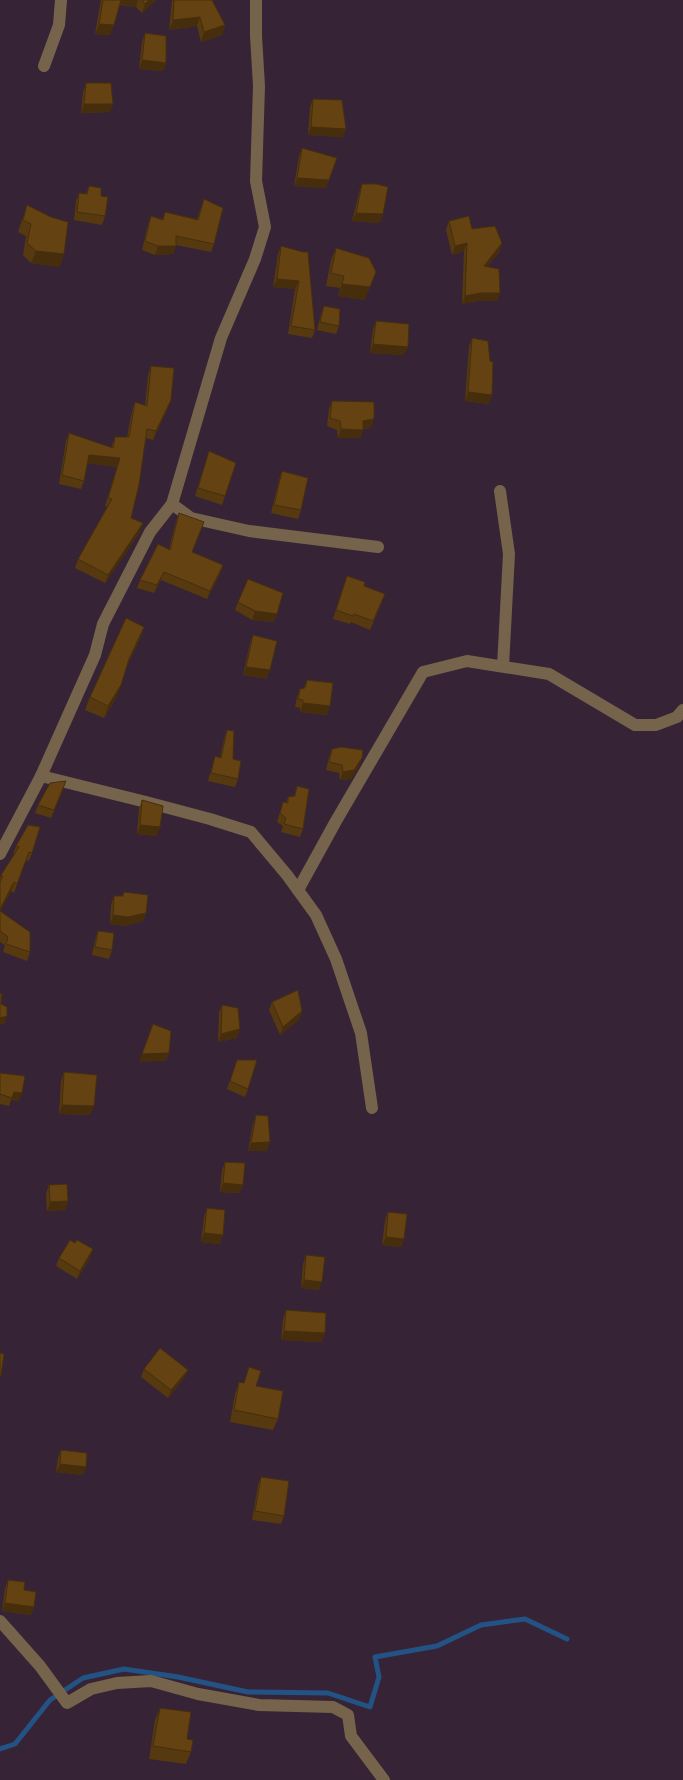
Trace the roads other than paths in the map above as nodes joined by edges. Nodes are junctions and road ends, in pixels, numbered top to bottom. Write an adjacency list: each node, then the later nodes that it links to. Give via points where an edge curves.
1 (61, 0): 3 (street, via 59,25)
2 (256, 0): 5 (street, via 259,86 256,181 265,227 255,260 221,338)
3 (44, 66)
4 (500, 491): 7 (street, via 509,554)
5 (172, 504): 6 (street, via 191,518 249,531); 9 (street, via 150,532 102,624 95,655)
6 (378, 547)
7 (502, 666): 8 (street, via 549,674 635,725 656,725 677,717); 11 (street, via 467,662 423,672)
8 (683, 710)
9 (41, 776): 10 (street); 11 (street, via 251,832)
10 (0, 854)
11 (298, 890): 12 (street, via 316,915 336,959 361,1032)
12 (372, 1108)
13 (0, 1621): 14 (street, via 40,1666 67,1703 91,1689 117,1683 151,1681 258,1705 333,1707 348,1715 352,1736)
14 (384, 1780)

